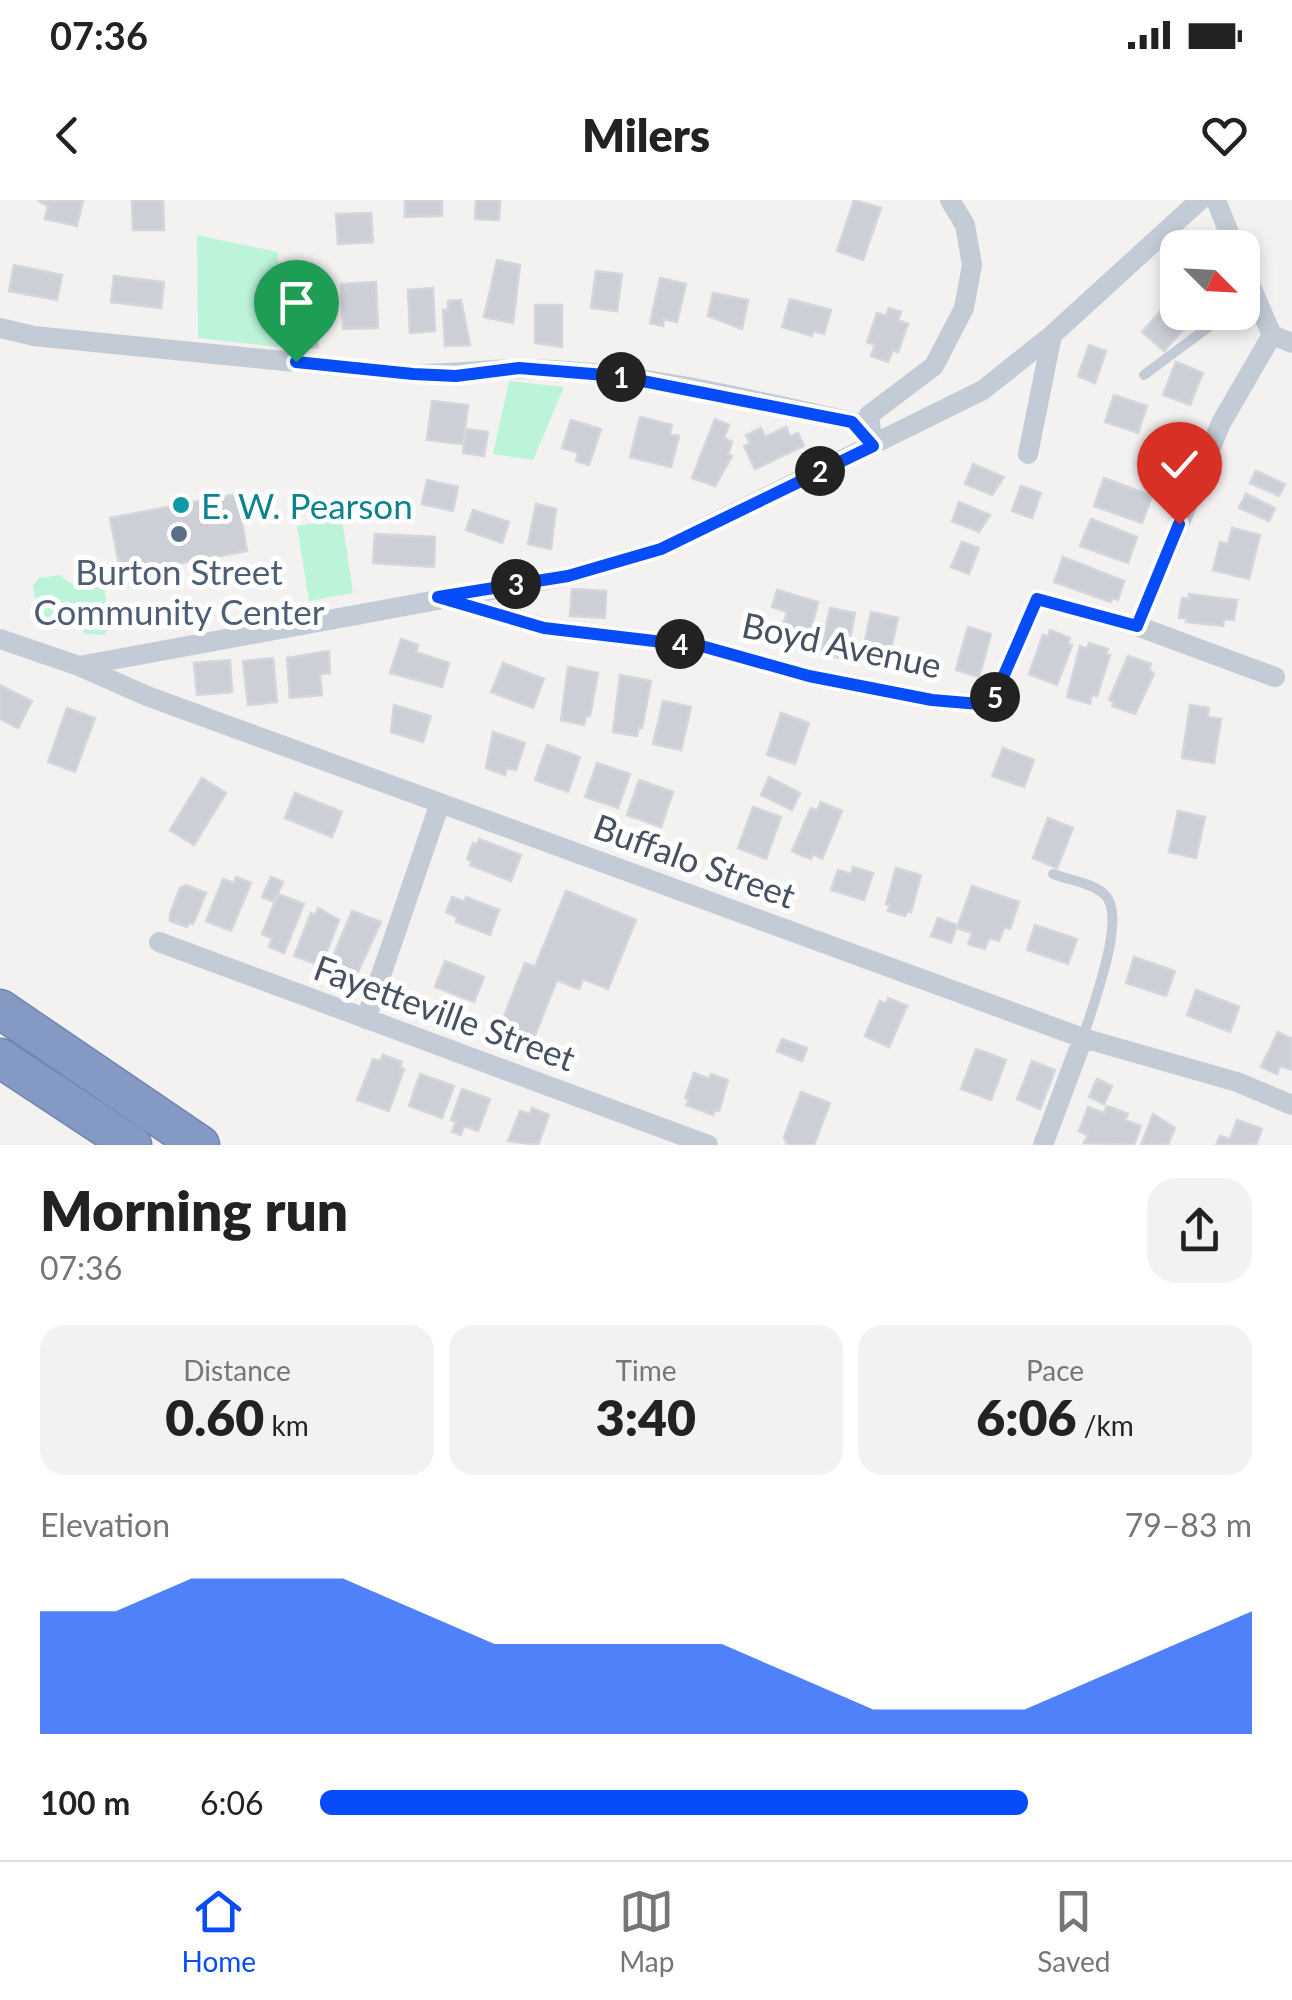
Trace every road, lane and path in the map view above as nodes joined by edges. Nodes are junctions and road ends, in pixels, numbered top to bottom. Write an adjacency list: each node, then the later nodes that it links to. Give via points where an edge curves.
1 (950, 200): 11 (street, via 966,224 972,265 964,308 934,366 869,415)
2 (1200, 200): 8 (street)
3 (1216, 200): 4 (street)
4 (1228, 230)
5 (1260, 321): 9 (street)
6 (0, 328): 11 (street, via 413,374 519,368 617,376 852,422)
7 (1205, 330): 10 (lane)
8 (1052, 336): 11 (street, via 983,390); 12 (street)
9 (1282, 339): 14 (street, via 1221,422)
10 (1144, 375)
11 (873, 446): 13 (street, via 661,549 568,576)
12 (1028, 454)
13 (438, 597): 14 (street, Boyd Avenue, via 544,628 705,647 809,676 991,705 1037,599); 16 (street)
14 (1137, 626): 17 (street, Boyd Avenue)
15 (0, 639): 16 (street, Buffalo Street)
16 (79, 666): 18 (street, Buffalo Street)
17 (1275, 677)
18 (440, 803): 22 (street); 23 (street, Buffalo Street)
19 (1053, 874): 23 (lane, via 1094,888 1112,906 1115,927)
20 (159, 942): 22 (street, Fayetteville Street)
21 (0, 1010): 27 (highway)
22 (366, 1018): 28 (street, Fayetteville Street)
23 (1083, 1038): 25 (street, Buffalo Street, via 1237,1082); 29 (street)
24 (0, 1058): 26 (highway)
25 (1292, 1105)
26 (132, 1145)
27 (200, 1145)
28 (708, 1145)
29 (1043, 1145)

